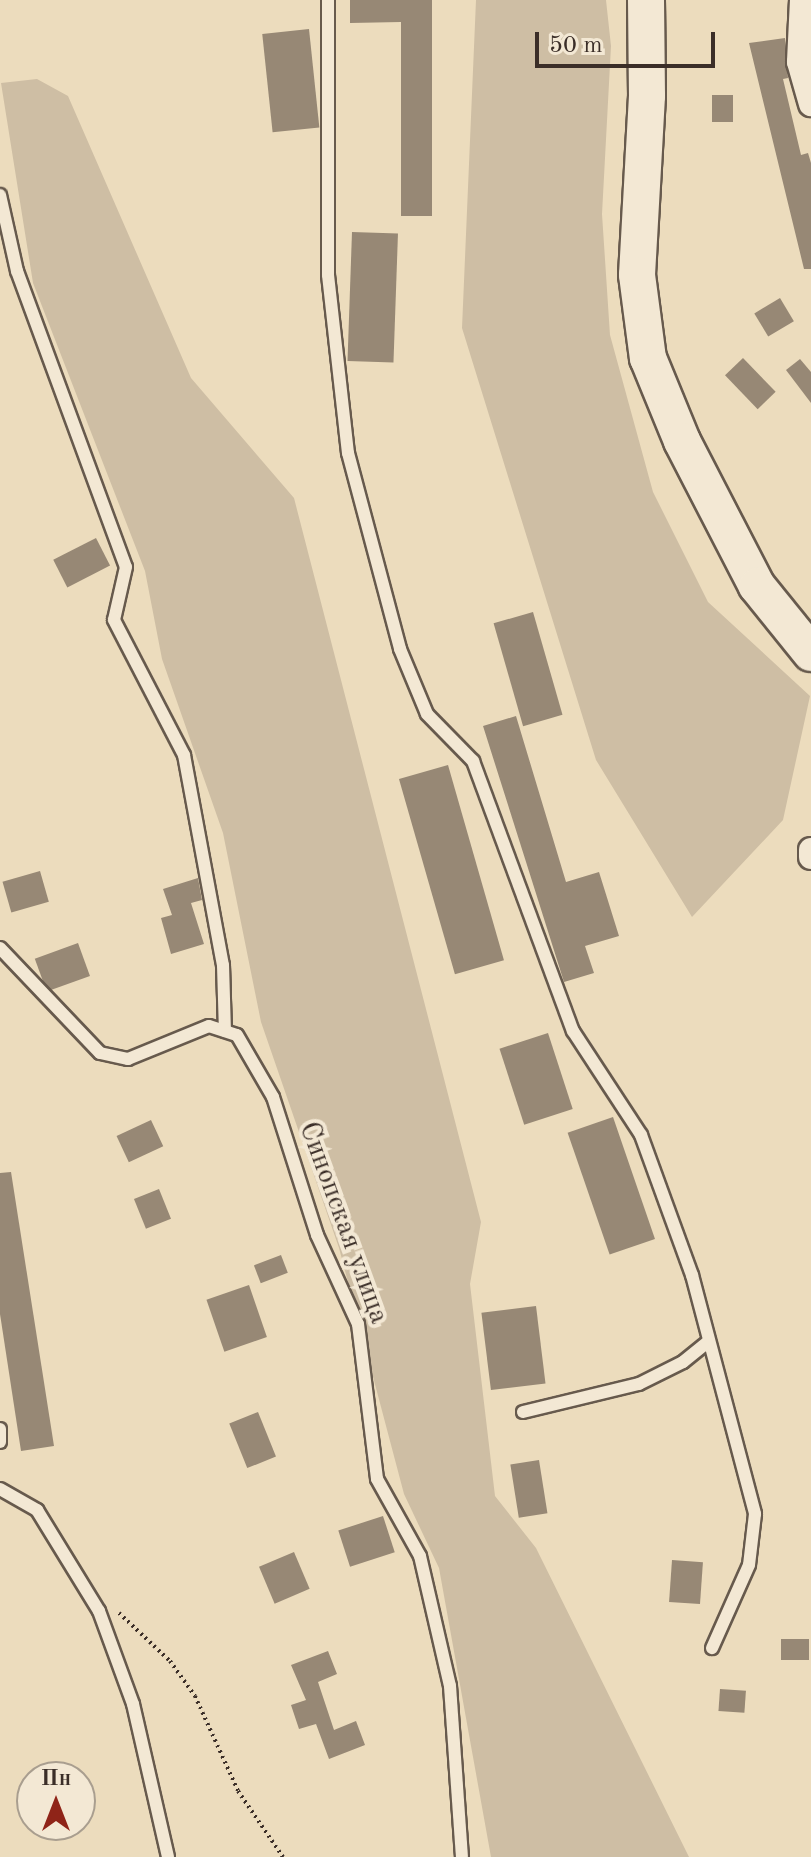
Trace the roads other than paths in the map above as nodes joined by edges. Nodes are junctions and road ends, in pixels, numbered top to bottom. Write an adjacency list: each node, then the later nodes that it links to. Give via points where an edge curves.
1 (328, 0): 11 (lane, via 328,275 348,453 400,649 427,714 473,761 573,1031 641,1135)
2 (646, 0): 6 (main road, via 647,96 636,262 648,358 682,441 757,586)
3 (802, 0): 4 (street, via 799,62)
4 (811, 104)
5 (0, 195): 10 (lane, via 17,271 126,567 114,620 184,755 223,965)
6 (811, 653)
7 (811, 850): 8 (street)
8 (811, 857)
9 (0, 948): 10 (lane, via 100,1053 128,1059 209,1026)
10 (225, 1031): 18 (lane, Синопская улица, via 237,1035 273,1097 317,1235 358,1324 377,1479 420,1556 450,1686)
11 (709, 1341): 12 (lane, via 683,1362 639,1384); 16 (lane, via 755,1514 749,1565)
12 (523, 1412)
13 (0, 1429): 14 (lane)
14 (0, 1442)
15 (0, 1489): 17 (lane, via 37,1510 101,1617 133,1704)
16 (712, 1648)
17 (168, 1857)
18 (462, 1857)

